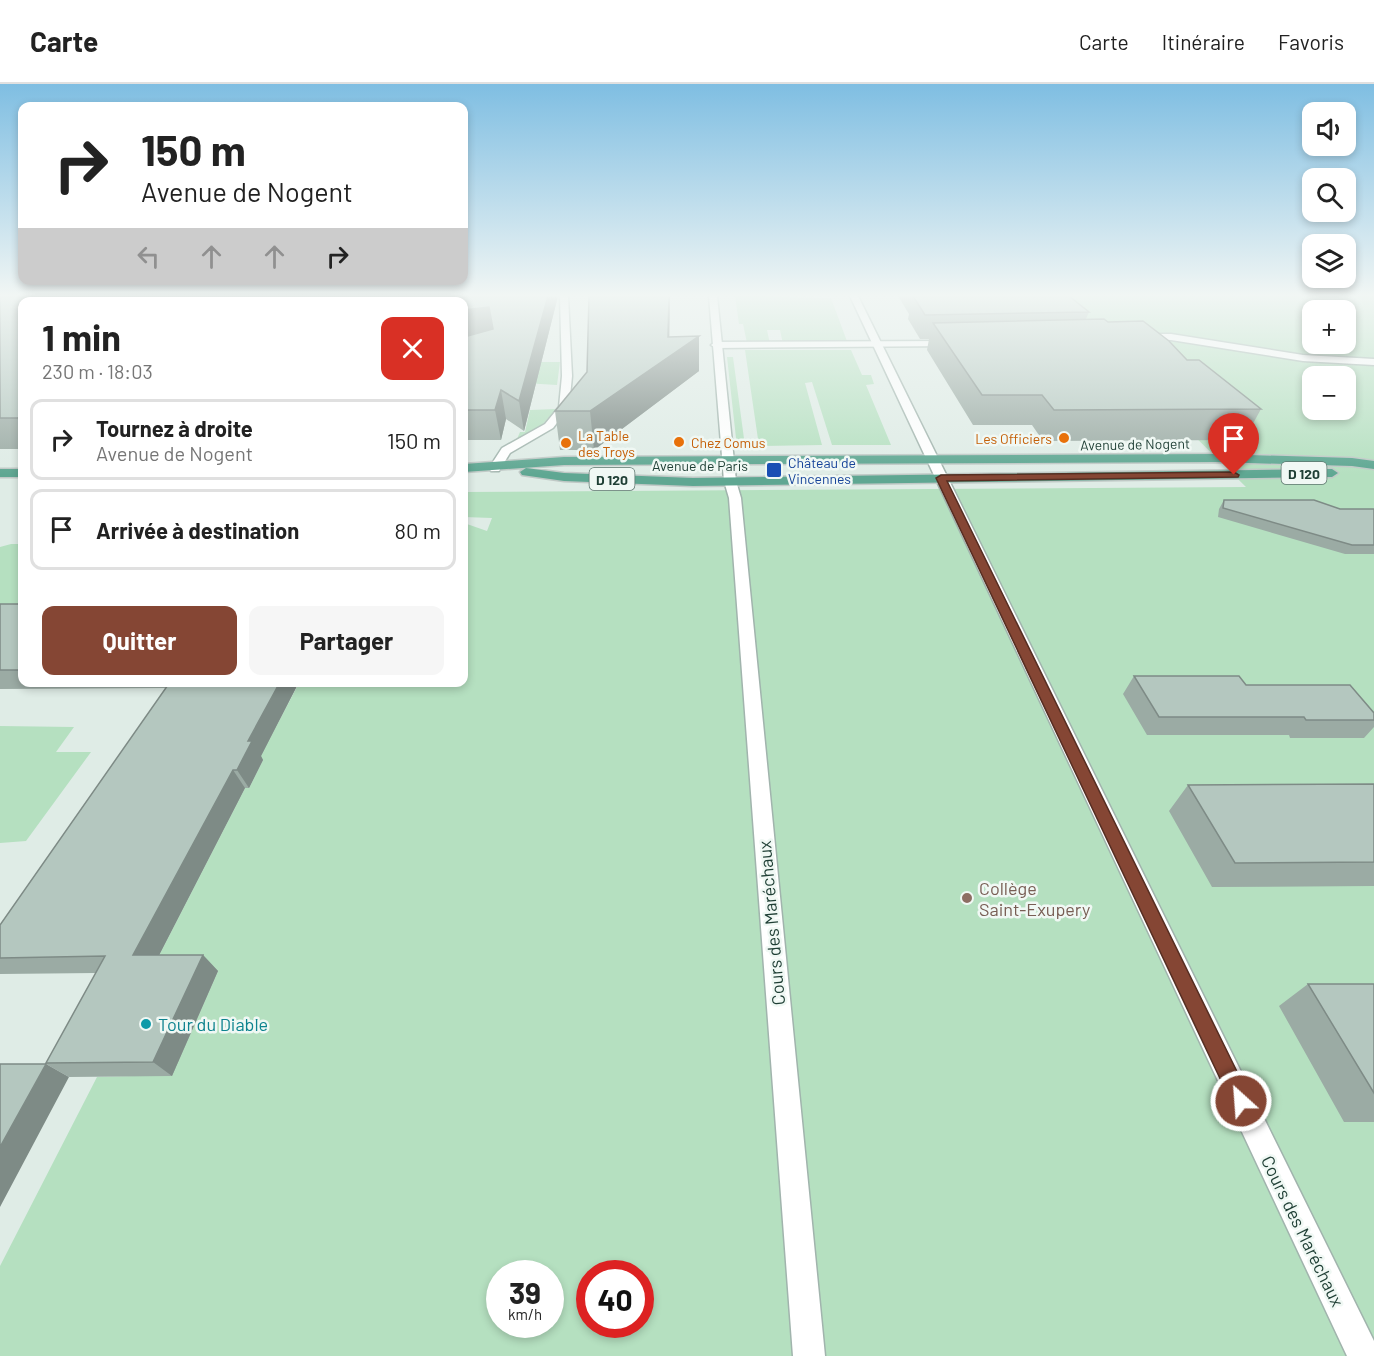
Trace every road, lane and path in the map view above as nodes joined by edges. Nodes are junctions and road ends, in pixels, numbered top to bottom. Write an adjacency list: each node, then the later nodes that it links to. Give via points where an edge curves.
1 (566, 355): 10 (street, via 564,407 549,426 506,450)
2 (717, 355): 7 (street, Cours des Maréchaux)
3 (881, 355): 6 (street, Cours des Maréchaux)
4 (1286, 355): 5 (street)
5 (1374, 362)
6 (932, 460): 7 (main road, Avenue de Paris / D 120); 8 (main road, Avenue de Nogent / D 120, via 1216,458); 14 (street, Cours des Maréchaux)
7 (730, 461): 10 (main road, Avenue de Paris / D 120, via 564,461); 15 (street, Cours des Maréchaux)
8 (1374, 465)
9 (468, 468): 10 (main road, Avenue de Paris / D 120)
10 (495, 468): 15 (main road, Avenue de Paris / D 120, via 564,477)
11 (1374, 470): 14 (main road, D 120)
12 (0, 473): 13 (main road)
13 (18, 473)
14 (944, 483): 15 (main road, Avenue de Paris / D 120); 17 (street, Cours des Maréchaux)
15 (731, 485): 16 (street, Cours des Maréchaux)
16 (809, 1356)
17 (1364, 1356)

